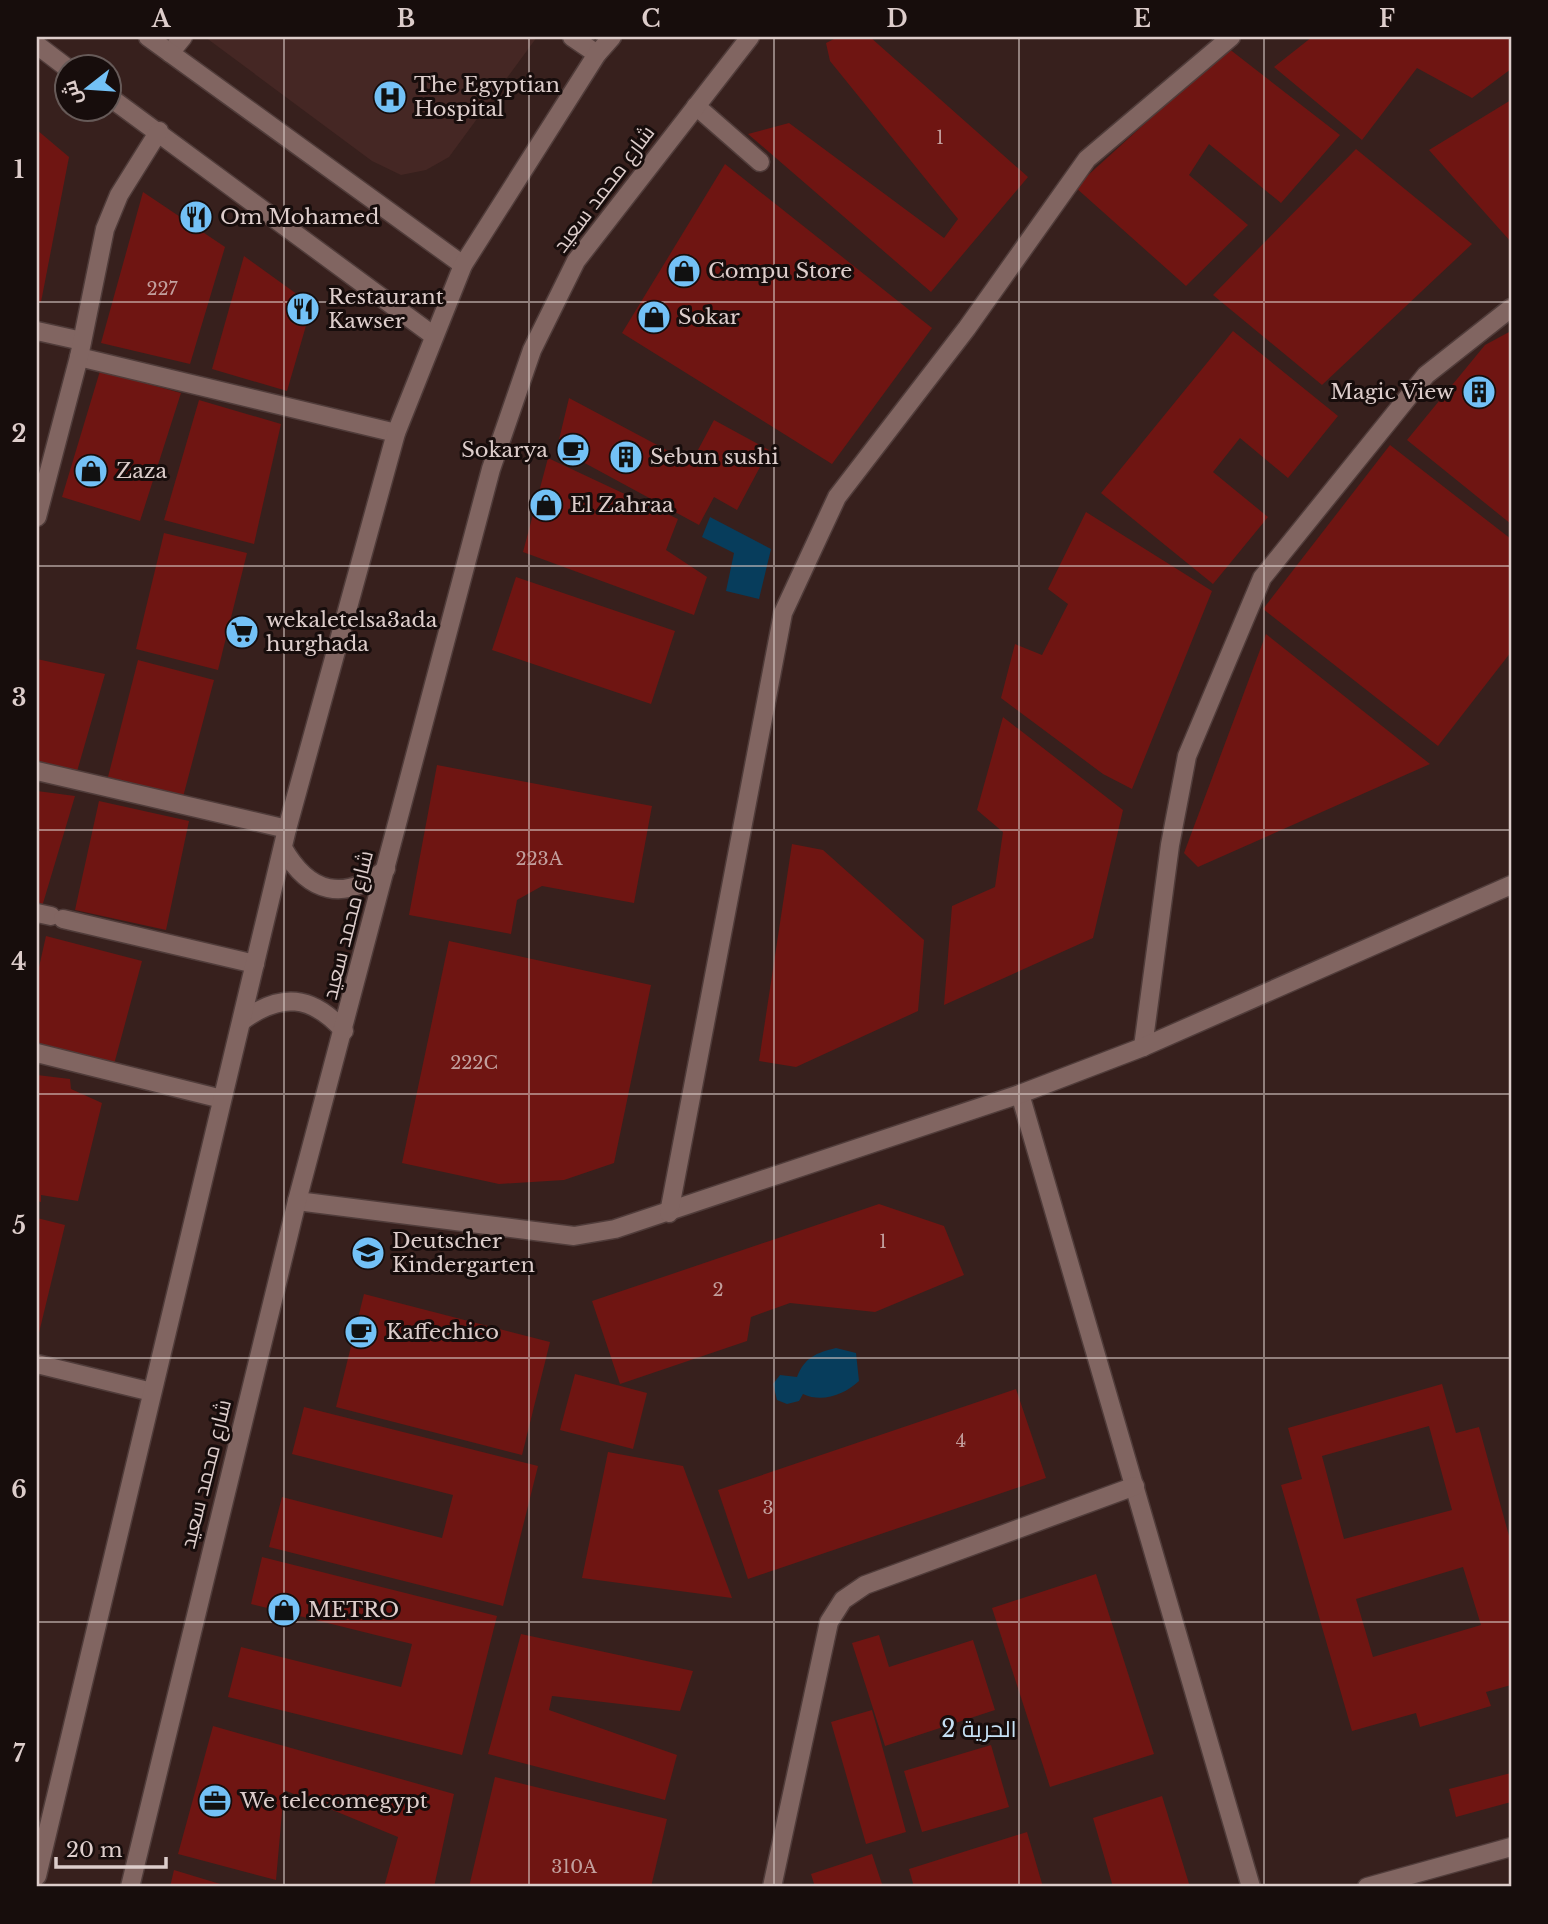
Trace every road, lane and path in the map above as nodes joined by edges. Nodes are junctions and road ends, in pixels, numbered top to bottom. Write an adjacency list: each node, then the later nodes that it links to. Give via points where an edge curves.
1 (148, 37): 8 (street)
2 (183, 37): 8 (street)
3 (572, 37): 9 (street)
4 (612, 37): 9 (street)
5 (750, 37): 12 (street, شارع محمد سعيد)
6 (1231, 37): 36 (street, via 1087,159 967,328 837,497 783,613)
7 (37, 45): 10 (street)
8 (170, 53): 15 (street)
9 (597, 54): 15 (street)
10 (52, 56)
11 (122, 106): 13 (street)
12 (695, 106): 14 (street); 25 (street, شارع محمد سعيد, via 576,261 532,350 491,469)
13 (159, 131): 18 (street); 19 (street, via 119,195 105,229)
14 (760, 162)
15 (463, 265): 18 (street)
16 (1511, 308): 31 (street, via 1426,375 1262,578 1188,757 1170,845)
17 (37, 331): 19 (street)
18 (434, 336): 20 (street)
19 (80, 349): 20 (street); 21 (street)
20 (396, 433): 23 (street)
21 (37, 517)
22 (37, 771): 23 (street)
23 (287, 829): 24 (street)
24 (283, 848): 25 (street, via 296,870 328,888 366,885); 28 (street)
25 (386, 869): 30 (street, شارع محمد سعيد)
26 (1511, 884): 31 (street)
27 (50, 916): 28 (street)
28 (255, 964): 29 (street)
29 (242, 1021): 30 (street, via 261,1007 283,1000 307,1003 328,1013); 34 (street)
30 (344, 1031): 35 (street, شارع محمد سعيد)
31 (1143, 1047): 33 (street)
32 (37, 1053): 34 (street)
33 (1020, 1094): 36 (street); 39 (street)
34 (222, 1100): 38 (street)
35 (297, 1201): 36 (street, via 574,1236); 42 (street, شارع محمد سعيد)
36 (669, 1213)
37 (37, 1364): 38 (street)
38 (152, 1392): 41 (street)
39 (1135, 1486): 43 (street, via 864,1585 843,1600 829,1622); 44 (street)
40 (1511, 1847): 45 (street)
41 (37, 1876)
42 (130, 1887)
43 (772, 1887)
44 (1251, 1887)
45 (1367, 1887)

